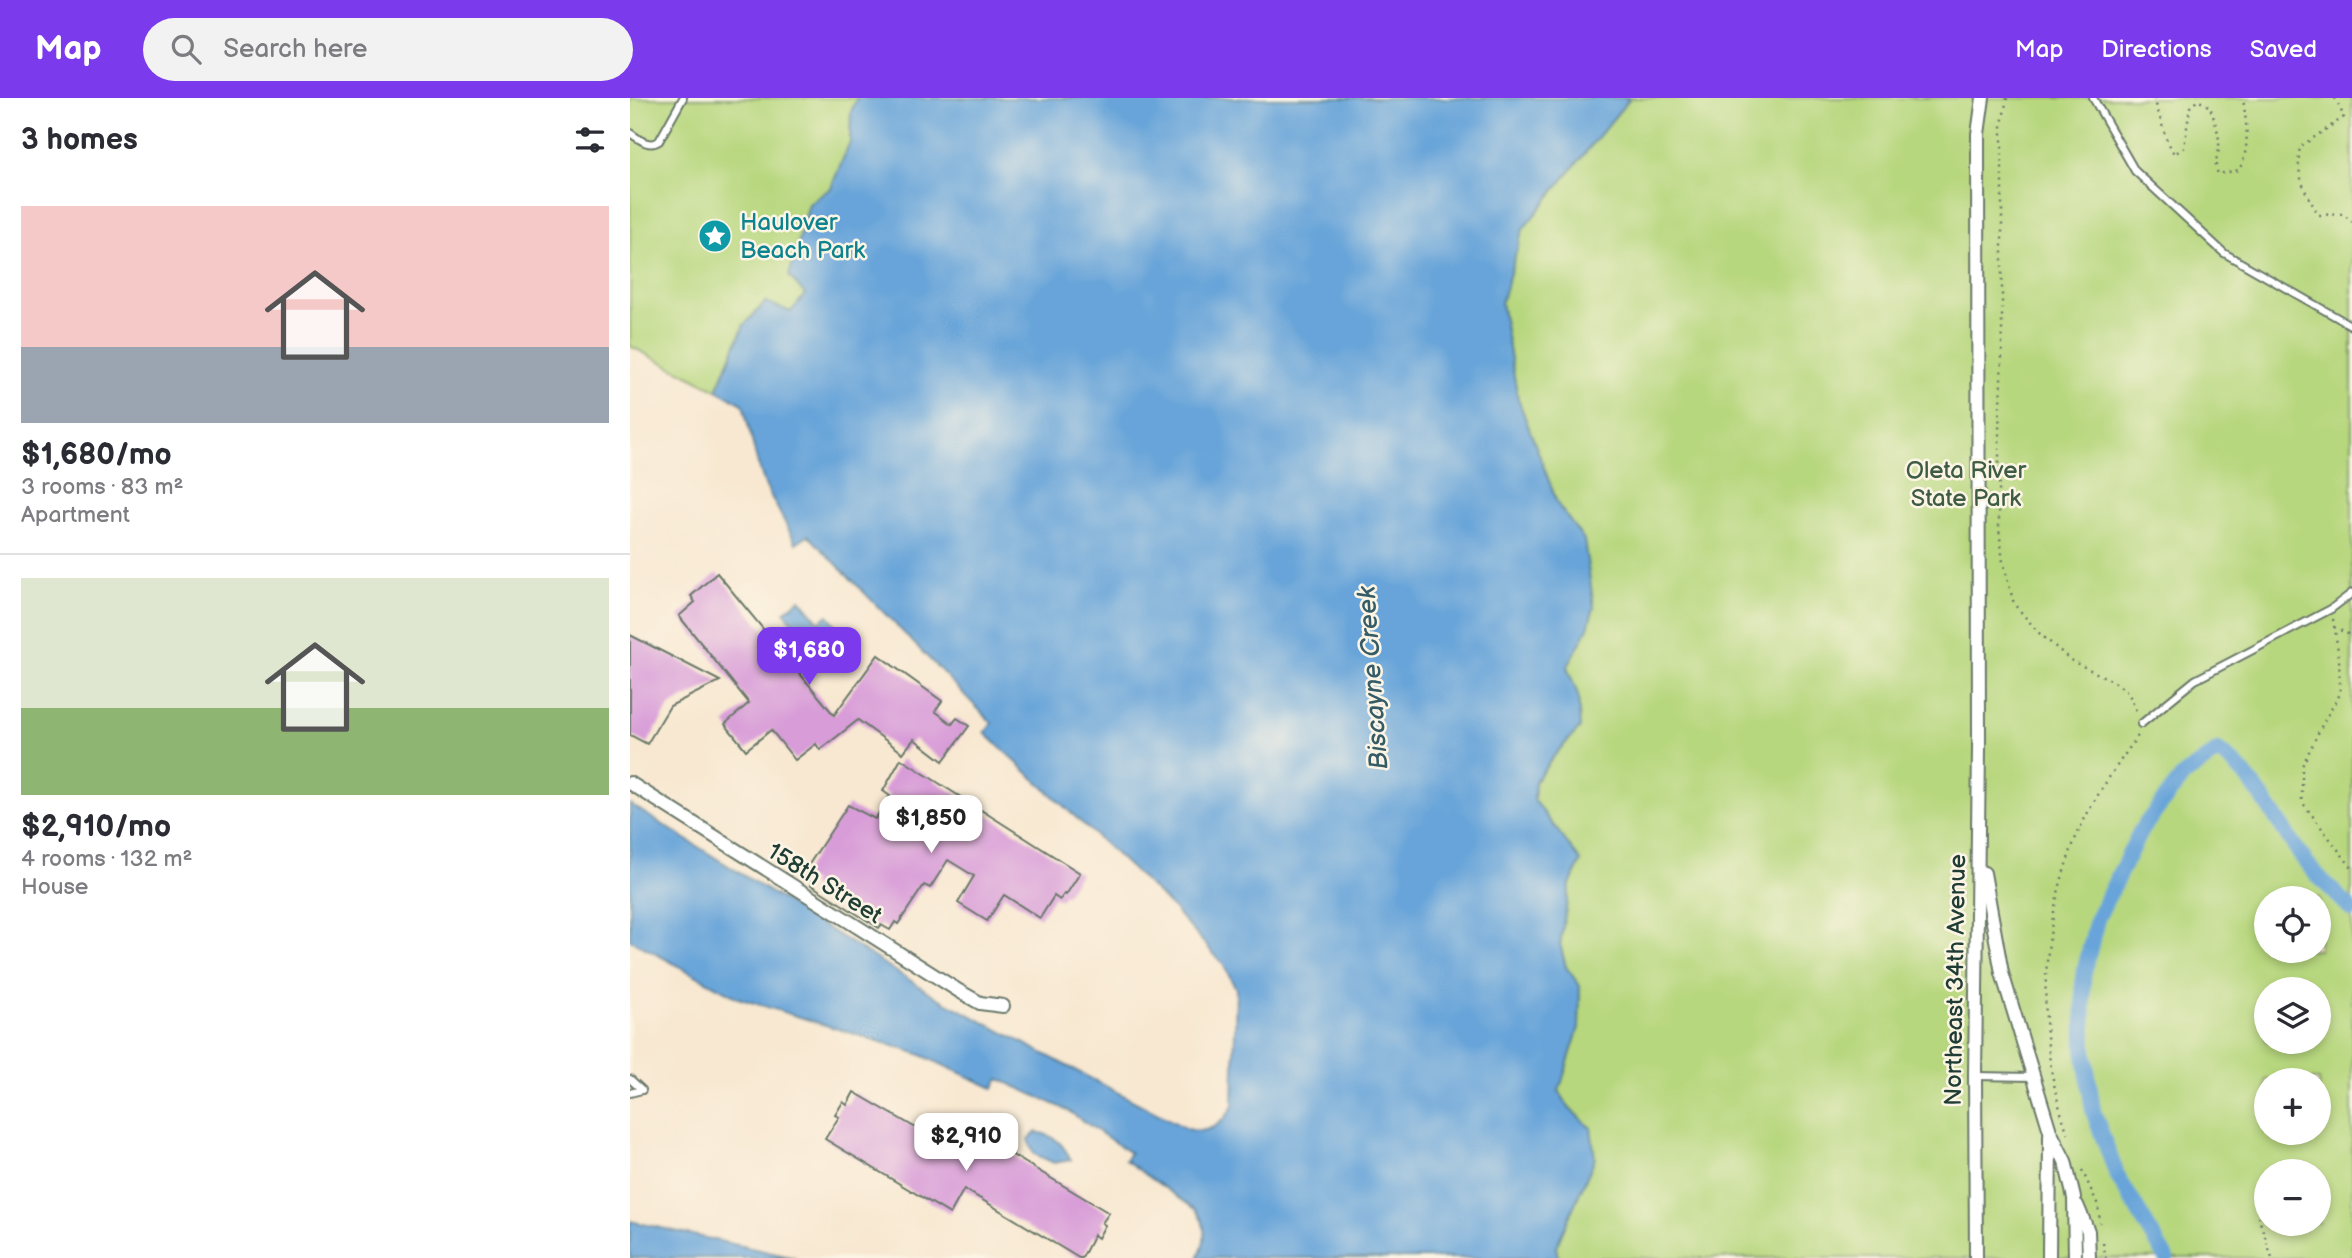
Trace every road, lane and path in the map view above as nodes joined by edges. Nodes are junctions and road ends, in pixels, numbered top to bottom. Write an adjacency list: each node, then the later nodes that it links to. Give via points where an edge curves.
1 (683, 98): 8 (lane, via 655,144)
2 (1983, 98): 17 (street, via 1978,134)
3 (2007, 98): 15 (path, via 2002,124 1999,430 2003,562 2014,604 2072,661 2128,692)
4 (2093, 98): 10 (lane, via 2135,171 2224,253)
5 (2154, 98): 6 (path, via 2174,154 2184,148 2190,107 2198,100 2210,107 2220,148 2214,163 2218,174 2239,170 2246,157)
6 (2244, 98)
7 (2335, 98): 9 (path, via 2344,117 2300,147 2297,162 2304,191 2319,215 2343,214)
8 (630, 133)
9 (2352, 222)
10 (2352, 326)
11 (2352, 593): 12 (lane)
12 (2331, 609): 13 (path); 15 (lane, via 2194,680)
13 (2334, 627): 14 (path); 18 (path, via 2340,694 2302,766 2302,802)
14 (2352, 636)
15 (2141, 724): 25 (path, via 2072,848 2055,906 2046,966 2047,1033)
16 (630, 783): 19 (street, 158th Street, via 966,995 980,1003)
17 (1978, 838): 20 (street, Northeast 34th Avenue); 21 (street, Northeast 34th Avenue, via 2001,973)
18 (2352, 868)
19 (1003, 1006)
20 (1975, 1076): 21 (lane); 29 (street, Northeast 34th Avenue)
21 (2033, 1077): 24 (street, Northeast 34th Avenue)
22 (630, 1079): 23 (lane, via 642,1090)
23 (630, 1093)
24 (2050, 1131): 27 (street, Northeast 34th Avenue, via 2065,1161); 30 (street, Northeast 34th Avenue)
25 (2071, 1143)
26 (2079, 1163): 33 (path, via 2098,1205)
27 (2074, 1198): 31 (street, Northeast 34th Avenue); 32 (street, Northeast 34th Avenue, via 2088,1231)
28 (2265, 1236): 34 (path)
29 (1976, 1258)
30 (2049, 1258)
31 (2075, 1258)
32 (2089, 1258)
33 (2106, 1258)
34 (2272, 1258)

